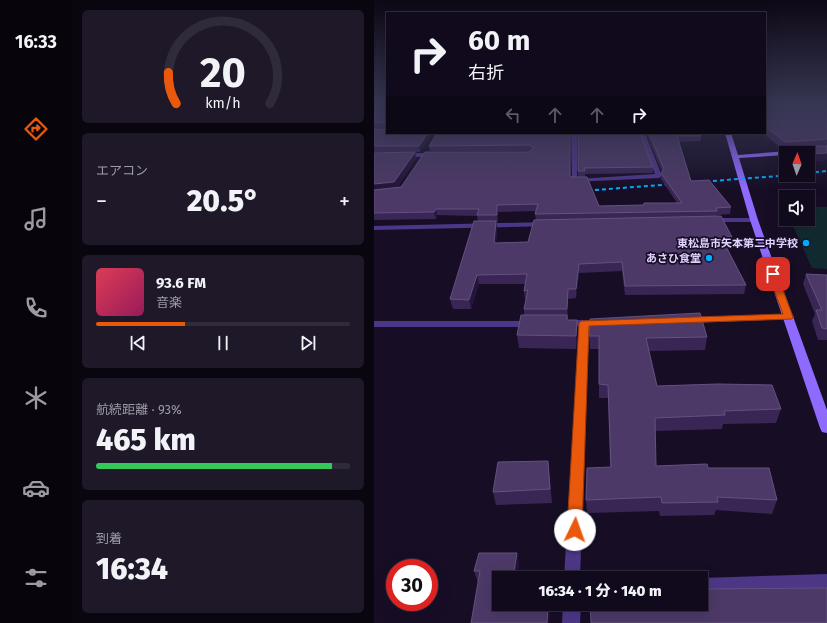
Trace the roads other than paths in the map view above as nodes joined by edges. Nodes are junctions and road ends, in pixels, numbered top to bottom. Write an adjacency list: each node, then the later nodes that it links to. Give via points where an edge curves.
1 (574, 134): 2 (street, via 574,181 659,176)
2 (642, 134)
3 (728, 134): 8 (street)
4 (827, 150): 8 (street)
5 (425, 152): 6 (street); 7 (street); 9 (street)
6 (446, 154)
7 (374, 155)
8 (734, 157): 11 (street)
9 (420, 161)
10 (704, 220): 11 (street)
11 (754, 220): 14 (street)
12 (557, 223): 13 (street)
13 (374, 228)
14 (789, 317): 15 (street); 19 (street)
15 (681, 320)
16 (584, 323): 17 (street); 18 (street); 20 (street)
17 (611, 323)
18 (374, 324)
19 (826, 421)
20 (572, 571)
21 (827, 583): 22 (street)
22 (708, 587)
23 (572, 611): 24 (street)
24 (571, 623)

